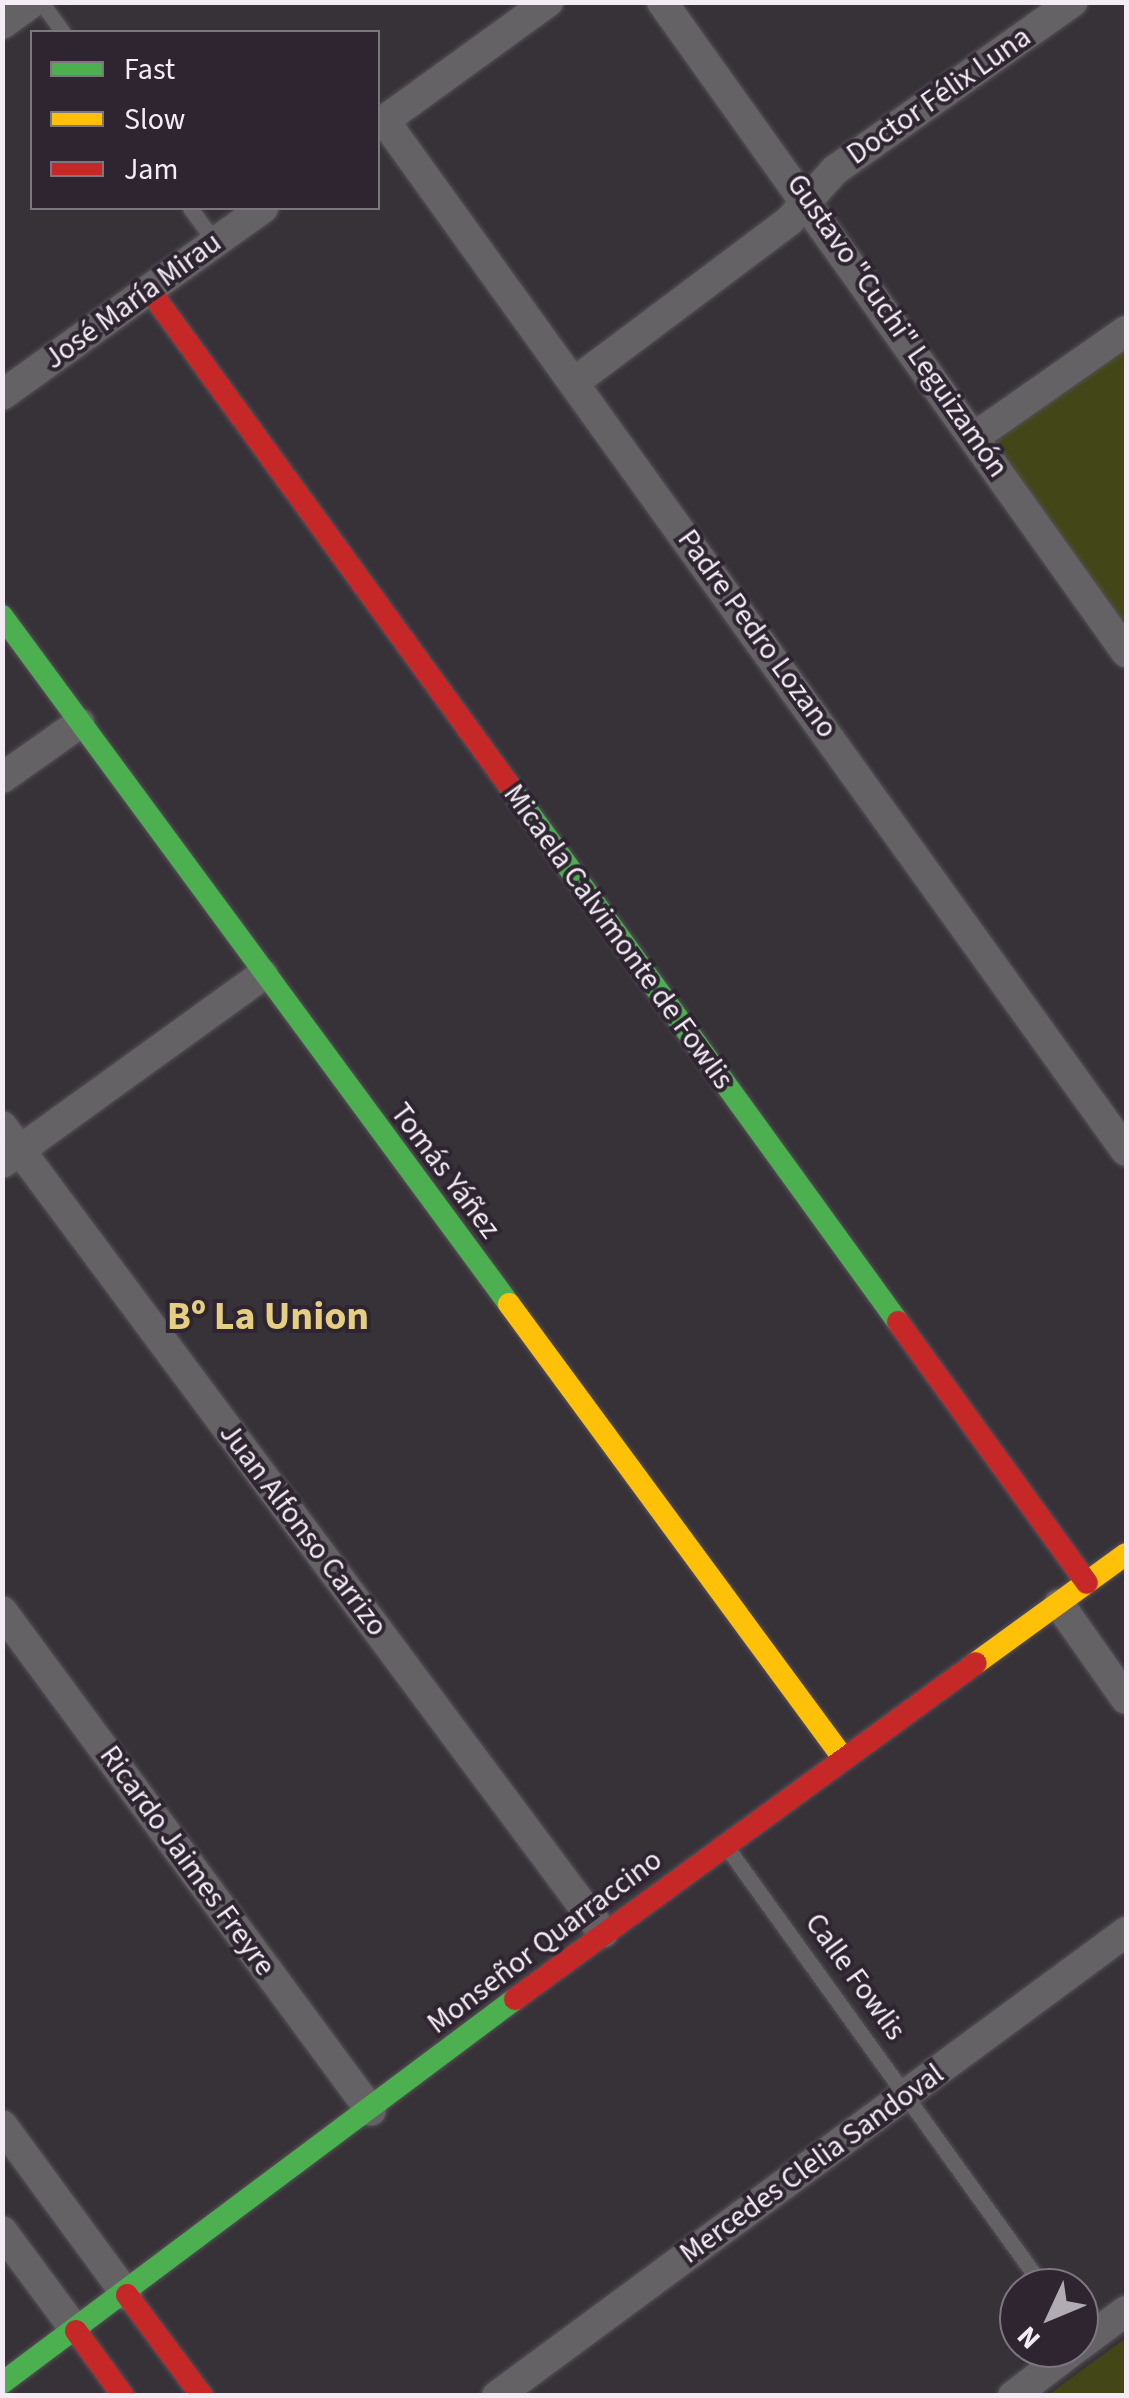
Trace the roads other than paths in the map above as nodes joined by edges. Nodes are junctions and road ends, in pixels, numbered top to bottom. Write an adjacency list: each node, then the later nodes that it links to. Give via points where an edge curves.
1 (32, 2): 6 (street)
2 (41, 2): 7 (lane)
3 (548, 2): 8 (street)
4 (662, 2): 9 (street, Gustavo "Cuchi" Leguizamón)
5 (1072, 2): 9 (street, Doctor Félix Luna, via 835,170)
6 (2, 24)
7 (61, 30)
8 (381, 122): 15 (street, Padre Pedro Lozano)
9 (809, 200): 15 (street, Doctor Félix Luna); 17 (street, Gustavo "Cuchi" Leguizamón)
10 (191, 210): 12 (lane)
11 (260, 210): 12 (street, José María Mirau)
12 (215, 242): 13 (street, José María Mirau)
13 (150, 291): 16 (street, José María Mirau); 26 (street, Micaela Calvimonte de Fowlis)
14 (1126, 332): 17 (street)
15 (576, 381): 24 (street, Padre Pedro Lozano)
16 (2, 394)
17 (976, 436): 19 (street, Gustavo "Cuchi" Leguizamón)
18 (2, 616): 20 (street, Tomás Yáñez)
19 (1126, 652)
20 (80, 723): 21 (street); 22 (street, Tomás Yáñez)
21 (2, 778)
22 (263, 975): 23 (street); 30 (street, Tomás Yáñez)
23 (8, 1146): 33 (street, Juan Alfonso Carrizo)
24 (1126, 1151)
25 (1126, 1554): 26 (street, Monseñor Quarraccino)
26 (1088, 1582): 27 (street, Monseñor Quarraccino)
27 (1058, 1604): 29 (street); 30 (street, Monseñor Quarraccino)
28 (2, 1610): 35 (street, Ricardo Jaimes Freyre)
29 (1126, 1699)
30 (844, 1759): 31 (street, Monseñor Quarraccino)
31 (726, 1845): 33 (street, Monseñor Quarraccino); 34 (lane, Calle Fowlis)
32 (1126, 1932): 34 (street, Mercedes Clelia Sandoval)
33 (603, 1933): 35 (street, Monseñor Quarraccino)
34 (906, 2094): 38 (lane, Calle Fowlis); 47 (street, Mercedes Clelia Sandoval)
35 (371, 2111): 39 (street, Monseñor Quarraccino)
36 (2, 2126): 39 (street)
37 (2, 2231): 42 (street)
38 (1030, 2268)
39 (127, 2295): 42 (street, Monseñor Quarraccino); 46 (street)
40 (1126, 2311): 41 (street)
41 (1099, 2329)
42 (76, 2331): 44 (street, Monseñor Quarraccino); 45 (street)
43 (1048, 2368): 48 (street)
44 (2, 2383)
45 (123, 2396)
46 (202, 2396)
47 (497, 2396)
48 (1013, 2396)

